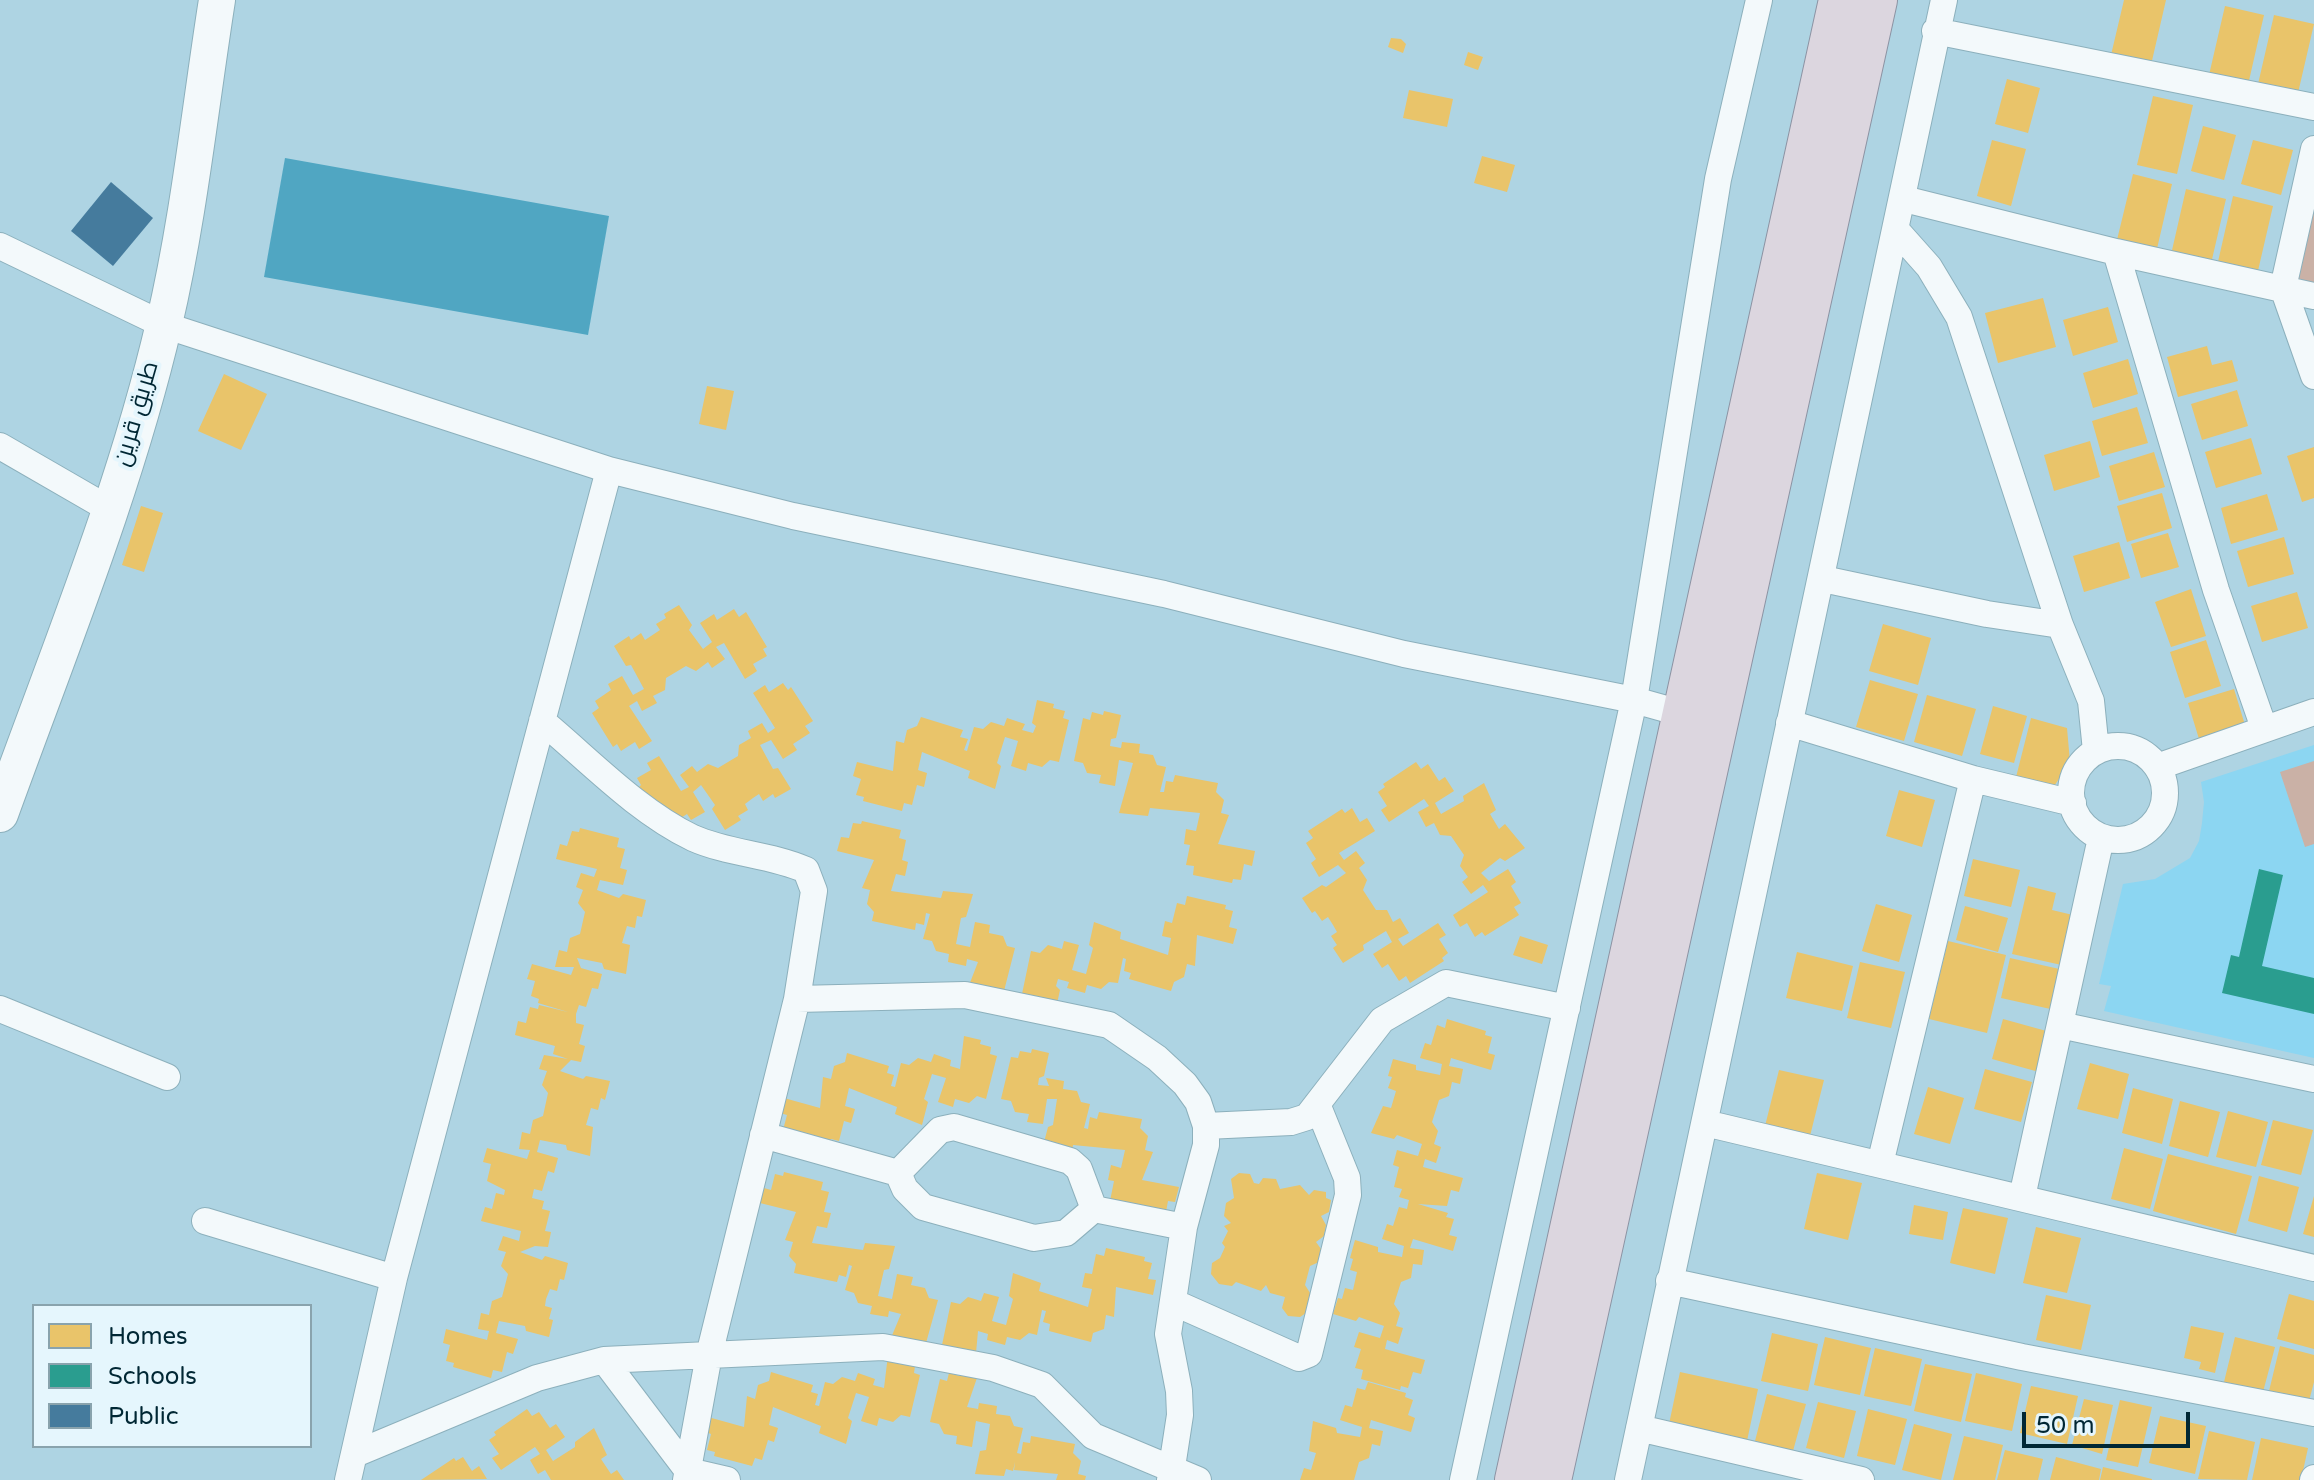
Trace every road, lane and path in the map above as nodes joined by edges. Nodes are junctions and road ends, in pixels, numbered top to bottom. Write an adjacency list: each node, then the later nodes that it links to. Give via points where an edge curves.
1 (217, 0): 15 (main road, طريق قرين, via 195,160)
2 (1759, 0): 22 (street, via 1718,179)
3 (1840, 0): 24 (highway)
4 (1876, 0): 65 (highway)
5 (1944, 0): 6 (street)
6 (1935, 31): 7 (street); 9 (street)
7 (2314, 107)
8 (2314, 149): 13 (street)
9 (1904, 199): 10 (street); 12 (street)
10 (1897, 231): 20 (street); 21 (street, via 1929,267 1959,317)
11 (0, 246): 15 (street)
12 (2116, 252): 13 (street); 27 (street, via 2216,590)
13 (2283, 288): 14 (street); 16 (street)
14 (2314, 296)
15 (164, 325): 18 (street); 19 (main road, طريق قرين)
16 (2314, 376)
17 (0, 446): 19 (street)
18 (609, 470): 22 (street, via 793,516 1164,594 1404,654); 25 (street)
19 (109, 509): 32 (main road, طريق قرين)
20 (1823, 579): 21 (street); 26 (street)
21 (2060, 625): 28 (street, via 2091,701)
22 (1634, 700): 24 (street); 35 (street)
23 (2314, 712): 27 (street)
24 (1684, 714): 64 (highway)
25 (542, 721): 34 (street, via 629,794 695,839 806,870 814,891); 51 (street)
26 (1789, 723): 30 (street); 41 (street)
27 (2264, 728): 29 (street)
28 (2096, 751): 29 (street, via 2123,746 2148,756); 31 (street, via 2077,770)
29 (2157, 767): 33 (street, via 2165,795 2155,822 2130,839)
30 (1973, 779): 31 (street); 44 (street)
31 (2073, 803): 33 (street, via 2080,822)
32 (0, 814)
33 (2101, 838): 37 (street)
34 (797, 999): 42 (street, via 965,995 1109,1025 1185,1084); 43 (street)
35 (1567, 1008): 40 (street, via 1446,983 1382,1020); 63 (street)
36 (0, 1009): 38 (street)
37 (2060, 1025): 39 (street); 46 (street)
38 (167, 1077)
39 (2314, 1079)
40 (1317, 1104): 42 (street, via 1307,1117 1291,1122); 53 (street, via 1347,1178 1348,1195 1309,1354 1299,1358)
41 (1705, 1123): 44 (street); 52 (street)
42 (1206, 1126): 49 (street, via 1206,1145)
43 (763, 1135): 45 (street); 54 (street)
44 (1880, 1164): 46 (street)
45 (898, 1173): 47 (street, via 923,1207 1034,1238 1066,1233); 47 (street, via 940,1130 954,1127 1070,1161 1079,1169)
46 (2022, 1197): 50 (street)
47 (1094, 1209): 49 (street)
48 (205, 1221): 51 (street)
49 (1184, 1227): 53 (street)
50 (2314, 1268)
51 (394, 1278): 58 (street)
52 (1669, 1281): 56 (street); 57 (street)
53 (1175, 1303): 59 (street, via 1168,1334 1179,1391)
54 (709, 1355): 55 (street); 59 (street, via 883,1347 993,1368 1042,1385 1093,1436); 60 (street)
55 (604, 1360): 58 (street, via 537,1378); 60 (street)
56 (2314, 1413)
57 (1639, 1428): 66 (street); 67 (street)
58 (352, 1467)
59 (1171, 1474): 62 (street)
60 (687, 1475): 61 (street)
61 (727, 1480)
62 (1198, 1480)
63 (1463, 1480)
64 (1516, 1480)
65 (1550, 1480)
66 (1628, 1480)
67 (1861, 1480)

